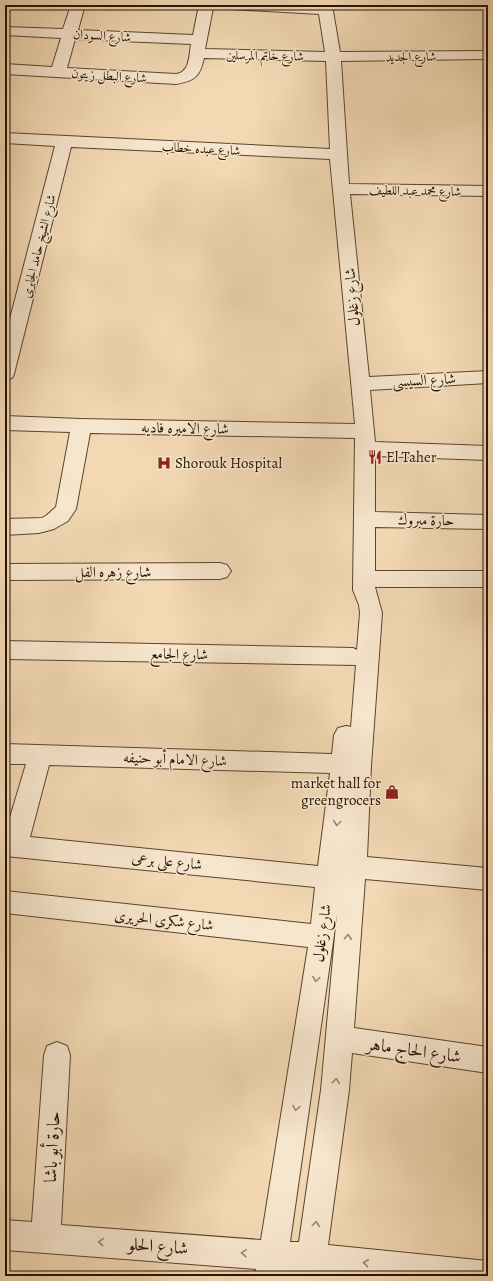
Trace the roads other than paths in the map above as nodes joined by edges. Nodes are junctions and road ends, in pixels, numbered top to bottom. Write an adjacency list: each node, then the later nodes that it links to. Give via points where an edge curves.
1 (78, 5): 6 (street)
2 (206, 5): 7 (street)
3 (218, 5): 4 (street)
4 (325, 8): 9 (street, شارع زغلول)
5 (5, 31): 6 (street, شارع السودان)
6 (70, 34): 7 (street, شارع السودان); 11 (street)
7 (198, 46): 9 (street, شارع خاتم المرسلين); 11 (street, شارع البطل زيتون, via 191,74 176,80)
8 (488, 54): 9 (street, شارع الجديد)
9 (333, 57): 14 (street, شارع زغلول)
10 (5, 69): 11 (street, شارع البطل زيتون)
11 (58, 72)
12 (5, 138): 13 (street, شارع عبده خطاب)
13 (64, 142): 14 (street, شارع عبده خطاب); 17 (street, شارع الشيخ حامد الجابرى)
14 (338, 154): 15 (street, شارع زغلول)
15 (342, 189): 16 (street, شارع محمد عبد اللطيف); 19 (street, شارع زغلول)
16 (488, 191)
17 (5, 374)
18 (488, 377): 19 (street, شارع السيسى)
19 (360, 384): 22 (street, شارع زغلول)
20 (5, 423): 21 (street, شارع الاميره فاديه)
21 (81, 426): 22 (street, شارع الاميره فاديه); 26 (street, via 63,515 47,524)
22 (364, 440): 23 (street, شارع الاميره فاديه); 24 (street, شارع زغلول)
23 (488, 453)
24 (364, 519): 25 (street, حارة مبروك); 30 (street, شارع زغلول)
25 (488, 522)
26 (5, 528)
27 (220, 571): 28 (street, شارع زهره الفل)
28 (5, 572)
29 (488, 579): 30 (street)
30 (364, 584): 32 (street, شارع زغلول, via 358,604); 37 (street, شارع زغلول, via 370,613)
31 (5, 650): 32 (street, شارع الجامع)
32 (353, 657): 35 (street, شارع زغلول)
33 (5, 754): 34 (street, شارع الامام أبو حنيفه)
34 (40, 755): 35 (street, شارع الامام أبو حنيفه); 36 (street)
35 (344, 764): 38 (street, شارع زغلول, one-way to 38)
36 (10, 846): 38 (street, شارع على برعى)
37 (354, 867): 39 (street); 42 (street, شارع زغلول, one-way to 37)
38 (330, 878): 41 (street, شارع زغلول)
39 (488, 880)
40 (5, 902): 41 (street, شارع شكرى الحريرى)
41 (322, 937): 47 (street, شارع زغلول, one-way to 47)
42 (340, 1039): 44 (street, شارع الحاج ماهر); 48 (street, شارع زغلول, one-way to 42, via 336,1090)
43 (57, 1056): 46 (street, حارة أبو باشا)
44 (488, 1060)
45 (5, 1235): 46 (street, شارع الحلو)
46 (46, 1238): 47 (street, شارع الحلو, one-way to 46)
47 (272, 1265): 48 (street, شارع الحلو)
48 (310, 1267): 49 (street, شارع الحلو, one-way to 48)
49 (488, 1276)

